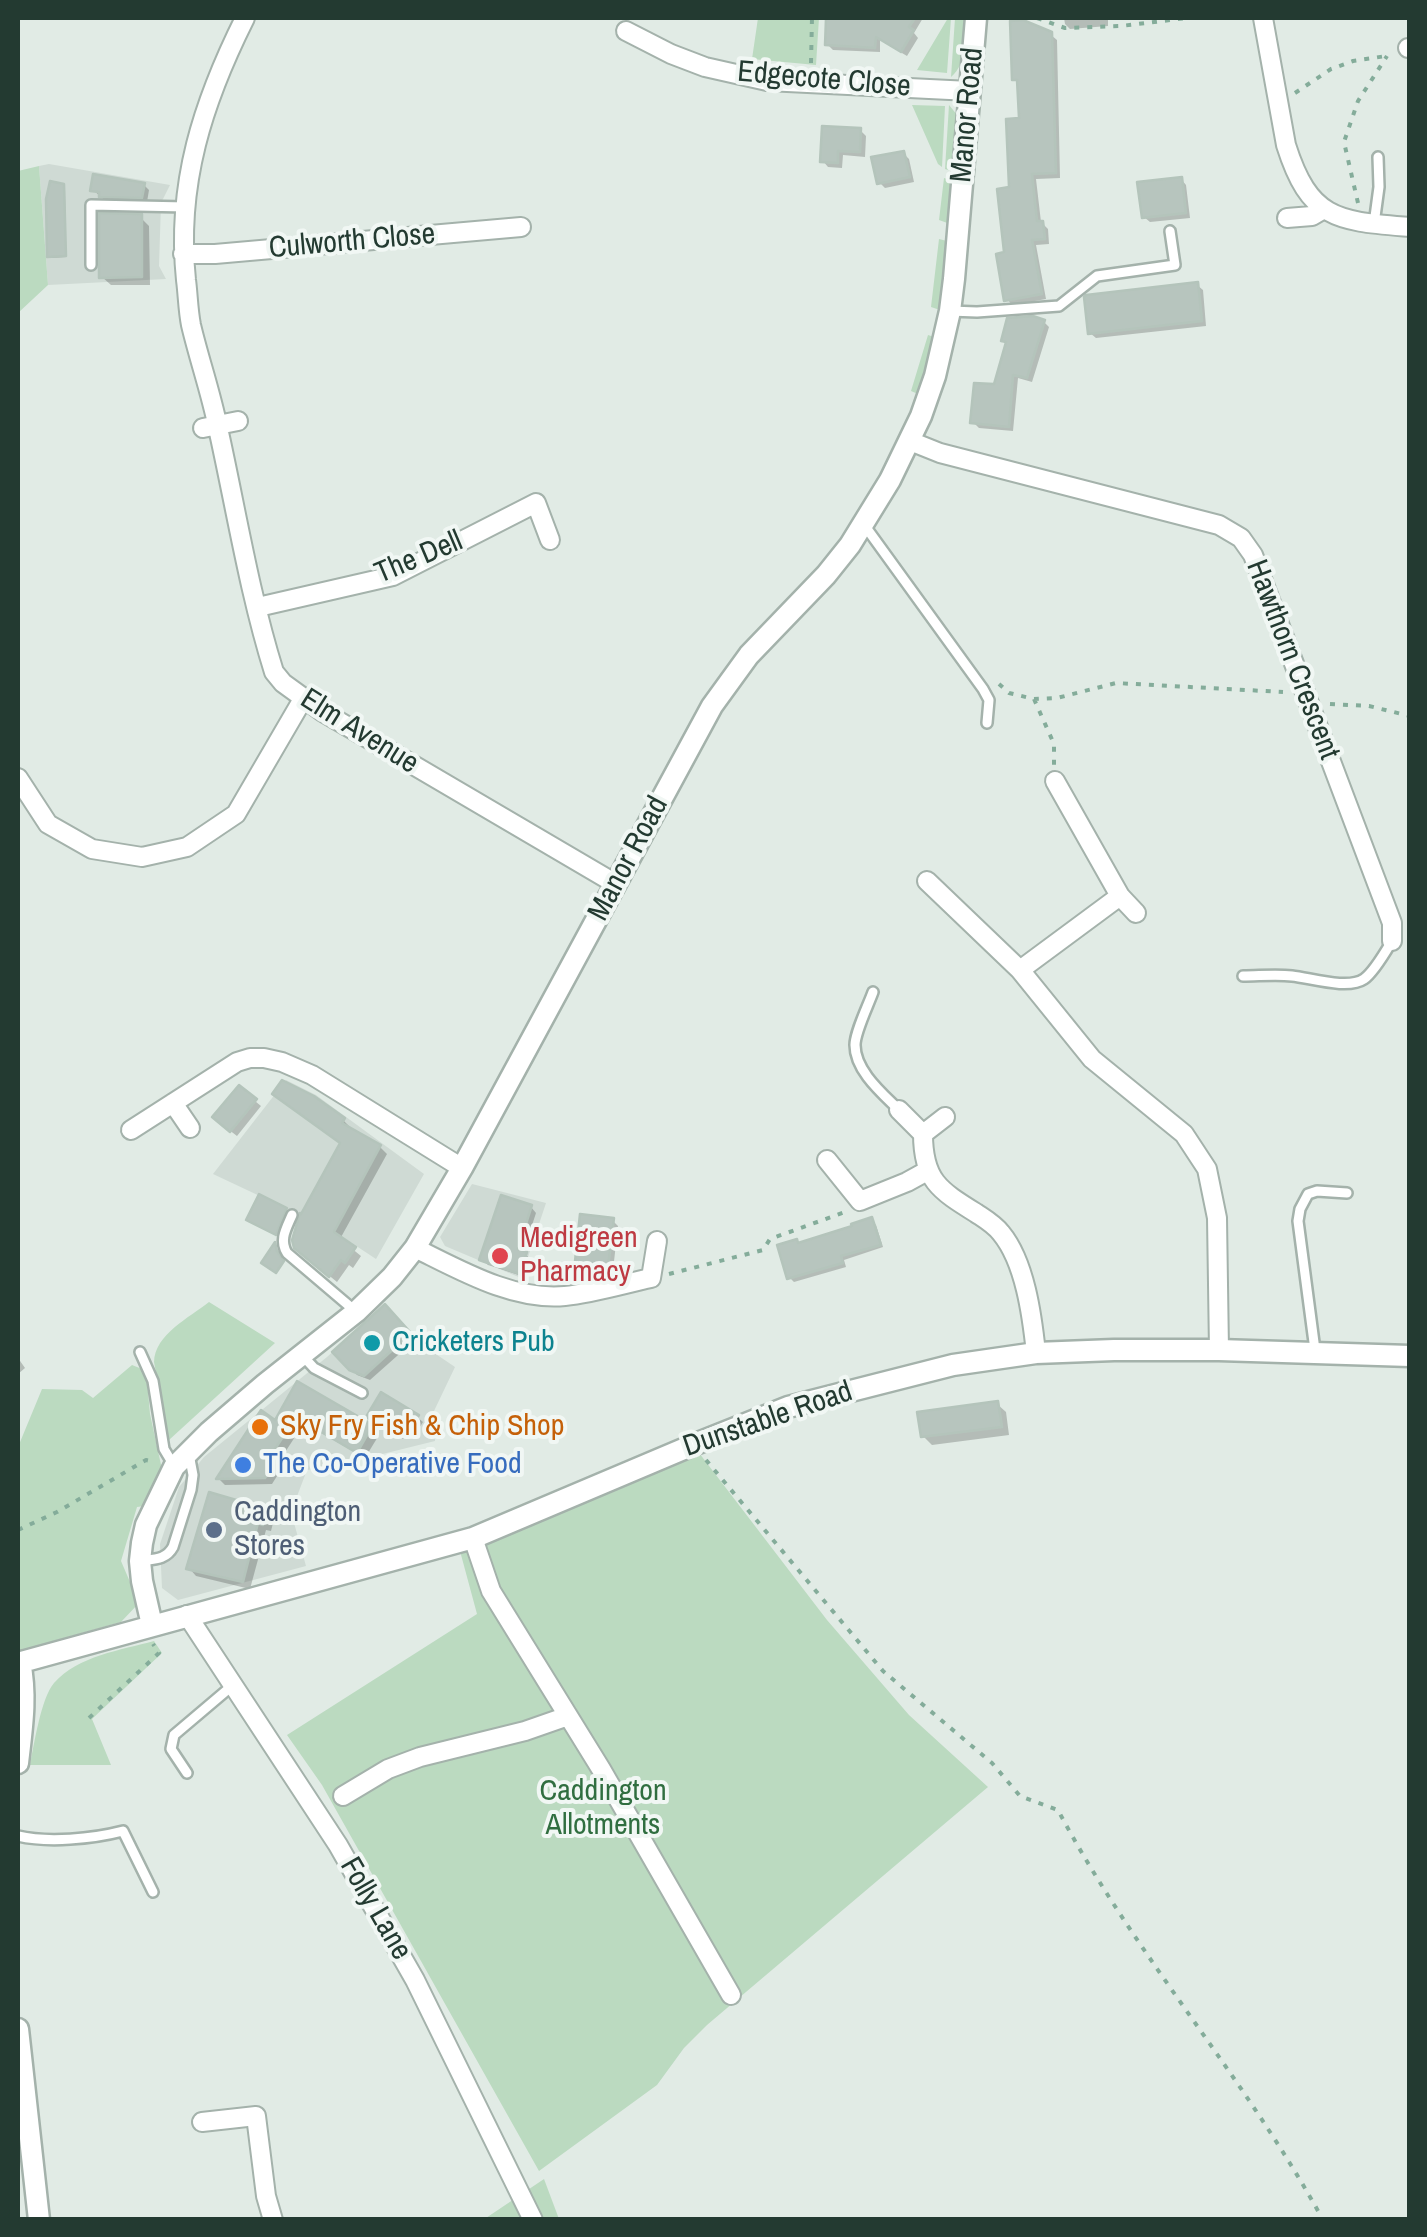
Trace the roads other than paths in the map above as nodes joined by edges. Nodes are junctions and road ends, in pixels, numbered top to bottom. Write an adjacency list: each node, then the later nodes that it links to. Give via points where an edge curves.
1 (245, 18): 7 (street, Elm Avenue, via 207,102)
2 (976, 18): 5 (street, Manor Road)
3 (1263, 18): 8 (street, via 1291,162)
4 (626, 31): 5 (street, Edgecote Close, via 705,67 767,81)
5 (970, 91): 16 (street, Manor Road)
6 (1378, 157): 10 (lane, via 1380,187)
7 (186, 207): 14 (street, Elm Avenue); 15 (lane, via 91,205)
8 (1324, 209): 9 (street); 10 (street)
9 (1287, 218)
10 (1367, 223): 11 (street)
11 (1410, 227)
12 (520, 228): 14 (street, Culworth Close)
13 (1170, 230): 16 (lane, via 1175,266 1097,276 1059,306)
14 (184, 254): 18 (street, Elm Avenue)
15 (91, 264)
16 (950, 311): 19 (street, Manor Road)
17 (238, 421): 18 (street)
18 (210, 427): 22 (street, Elm Avenue)
19 (910, 441): 20 (street, Manor Road); 31 (street, Hawthorn Crescent, via 1220,525 1248,546 1392,923)
20 (864, 525): 24 (lane, via 983,688); 28 (street, Manor Road, via 712,706)
21 (550, 540): 22 (street, The Dell, via 536,503 393,576)
22 (258, 607): 23 (street, Elm Avenue, via 274,672)
23 (303, 699): 25 (street, via 236,814 187,848 142,857 92,849 48,824); 28 (street, Elm Avenue)
24 (988, 724)
25 (18, 778)
26 (1055, 781): 29 (street)
27 (927, 881): 32 (street)
28 (616, 884): 42 (street, Manor Road)
29 (1120, 896): 30 (street); 32 (street)
30 (1136, 913)
31 (1392, 940): 33 (lane, via 1360,982)
32 (1020, 970): 49 (street, via 1092,1059 1184,1134 1207,1169 1217,1218)
33 (1243, 976)
34 (873, 992): 36 (lane, via 854,1044 858,1063)
35 (172, 1103): 38 (street); 39 (street); 42 (street, via 236,1062 282,1062)
36 (899, 1110): 40 (street)
37 (945, 1117): 40 (street)
38 (190, 1128)
39 (130, 1130)
40 (923, 1134): 43 (street)
41 (827, 1160): 43 (street, via 853,1206)
42 (462, 1168): 47 (street, Manor Road)
43 (927, 1170): 51 (street, via 938,1186 992,1223 1013,1251)
44 (1347, 1193): 52 (lane, via 1308,1194 1300,1209)
45 (292, 1215): 48 (lane, via 282,1246)
46 (657, 1241): 47 (street, via 651,1278 562,1296 520,1292)
47 (415, 1248): 48 (street, Manor Road)
48 (356, 1312): 53 (street, Manor Road)
49 (1220, 1350): 51 (street, Dunstable Road); 52 (street, Dunstable Road)
50 (140, 1352): 56 (lane, via 153,1382 164,1448)
51 (1036, 1352): 57 (street, Dunstable Road, via 953,1364 788,1408)
52 (1316, 1353): 54 (street, Dunstable Road)
53 (301, 1355): 55 (lane); 56 (street, Manor Road)
54 (1410, 1356)
55 (362, 1394)
56 (181, 1459): 58 (street, Manor Road, via 146,1525); 58 (lane, via 192,1475 191,1490 174,1547 160,1559)
57 (473, 1538): 59 (street, Dunstable Road); 63 (street, via 492,1591)
58 (140, 1561): 60 (street, Manor Road)
59 (188, 1615): 60 (street, Dunstable Road); 62 (street, Folly Lane)
60 (147, 1626): 61 (street, Dunstable Road)
61 (19, 1662): 64 (street, via 24,1700)
62 (233, 1685): 65 (lane, via 174,1735 172,1750); 74 (street, Folly Lane, via 416,1980)
63 (568, 1716): 66 (street, via 388,1768); 69 (street)
64 (18, 1763)
65 (187, 1773)
66 (343, 1796)
67 (18, 1836): 68 (lane, via 123,1831)
68 (153, 1892)
69 (731, 1995)
70 (18, 2029): 72 (street)
71 (202, 2122): 73 (street, via 256,2116)
72 (38, 2220)
73 (272, 2220)
74 (533, 2220)

